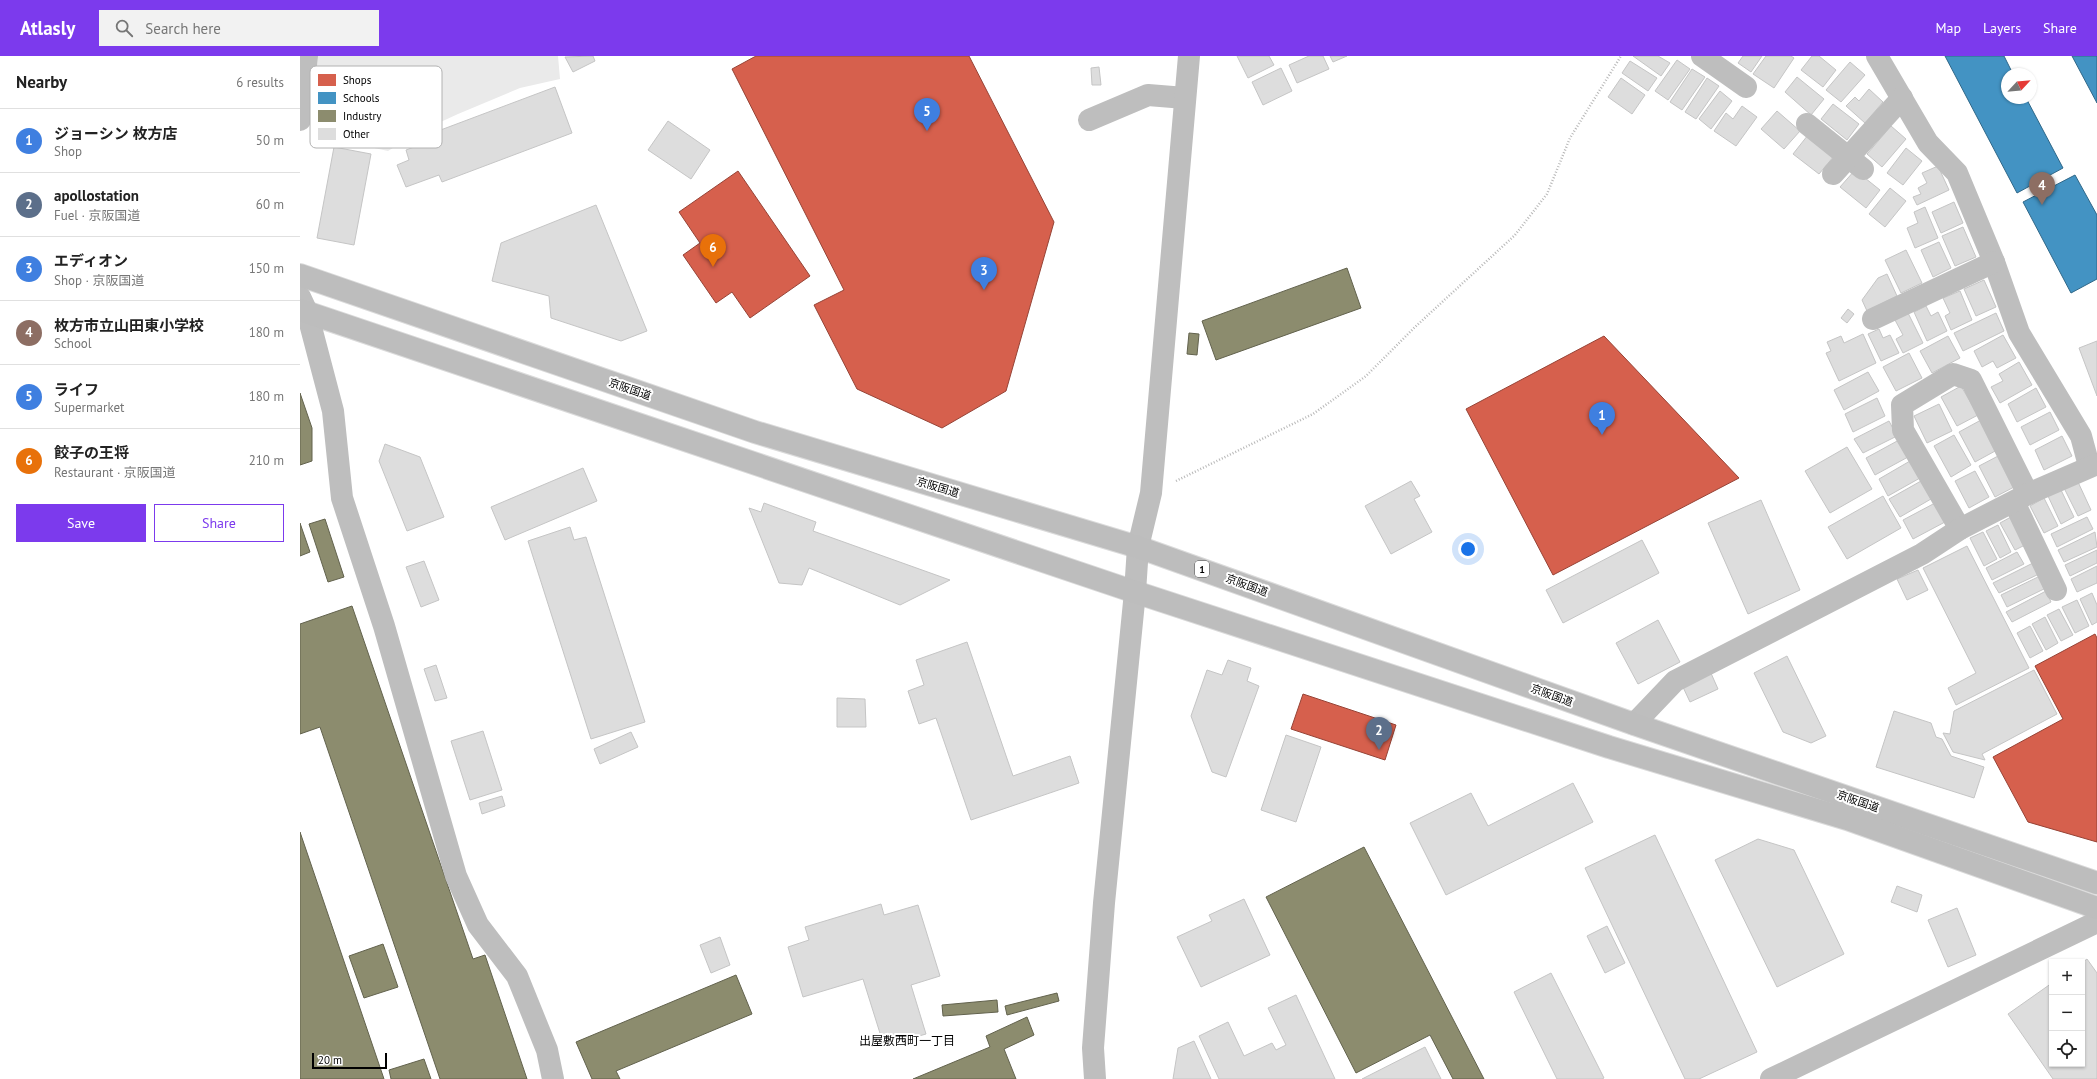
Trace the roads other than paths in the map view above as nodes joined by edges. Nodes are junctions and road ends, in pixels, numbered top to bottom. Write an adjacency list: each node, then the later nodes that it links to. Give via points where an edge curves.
1 (307, 56): 8 (street)
2 (1189, 56): 6 (street)
3 (1702, 56): 5 (street)
4 (1877, 56): 7 (street)
5 (1746, 87)
6 (1185, 98): 9 (street, via 1148,95); 20 (street, via 1151,493)
7 (1902, 98): 11 (street); 13 (street, via 1928,143 1957,173)
8 (300, 120)
9 (1089, 120)
10 (1807, 124): 11 (street)
11 (1856, 163): 12 (street)
12 (1833, 174)
13 (1994, 262): 16 (street); 17 (street, via 2020,333 2081,436)
14 (300, 275): 20 (highway, 京阪国道 / 1, via 755,432)
15 (302, 307): 22 (highway, 京阪国道); 27 (street, via 333,411 342,498 384,626 456,876 478,925 517,976 546,1050)
16 (1873, 319)
17 (2093, 465): 18 (street)
18 (2021, 498): 19 (street); 19 (street, via 1971,380 1953,374 1902,405 1903,430); 21 (street)
19 (1960, 529): 23 (street, via 1922,554 1675,681)
20 (1138, 547): 22 (street); 23 (highway, 京阪国道 / 1)
21 (2056, 590)
22 (1135, 592): 25 (highway, 京阪国道, via 1608,747 1847,819); 28 (street, via 1104,903 1093,1048)
23 (1634, 724): 24 (highway, 京阪国道 / 1)
24 (2097, 883)
25 (2097, 908)
26 (2097, 922): 29 (street)
27 (553, 1079)
28 (1094, 1079)
29 (1770, 1079)

